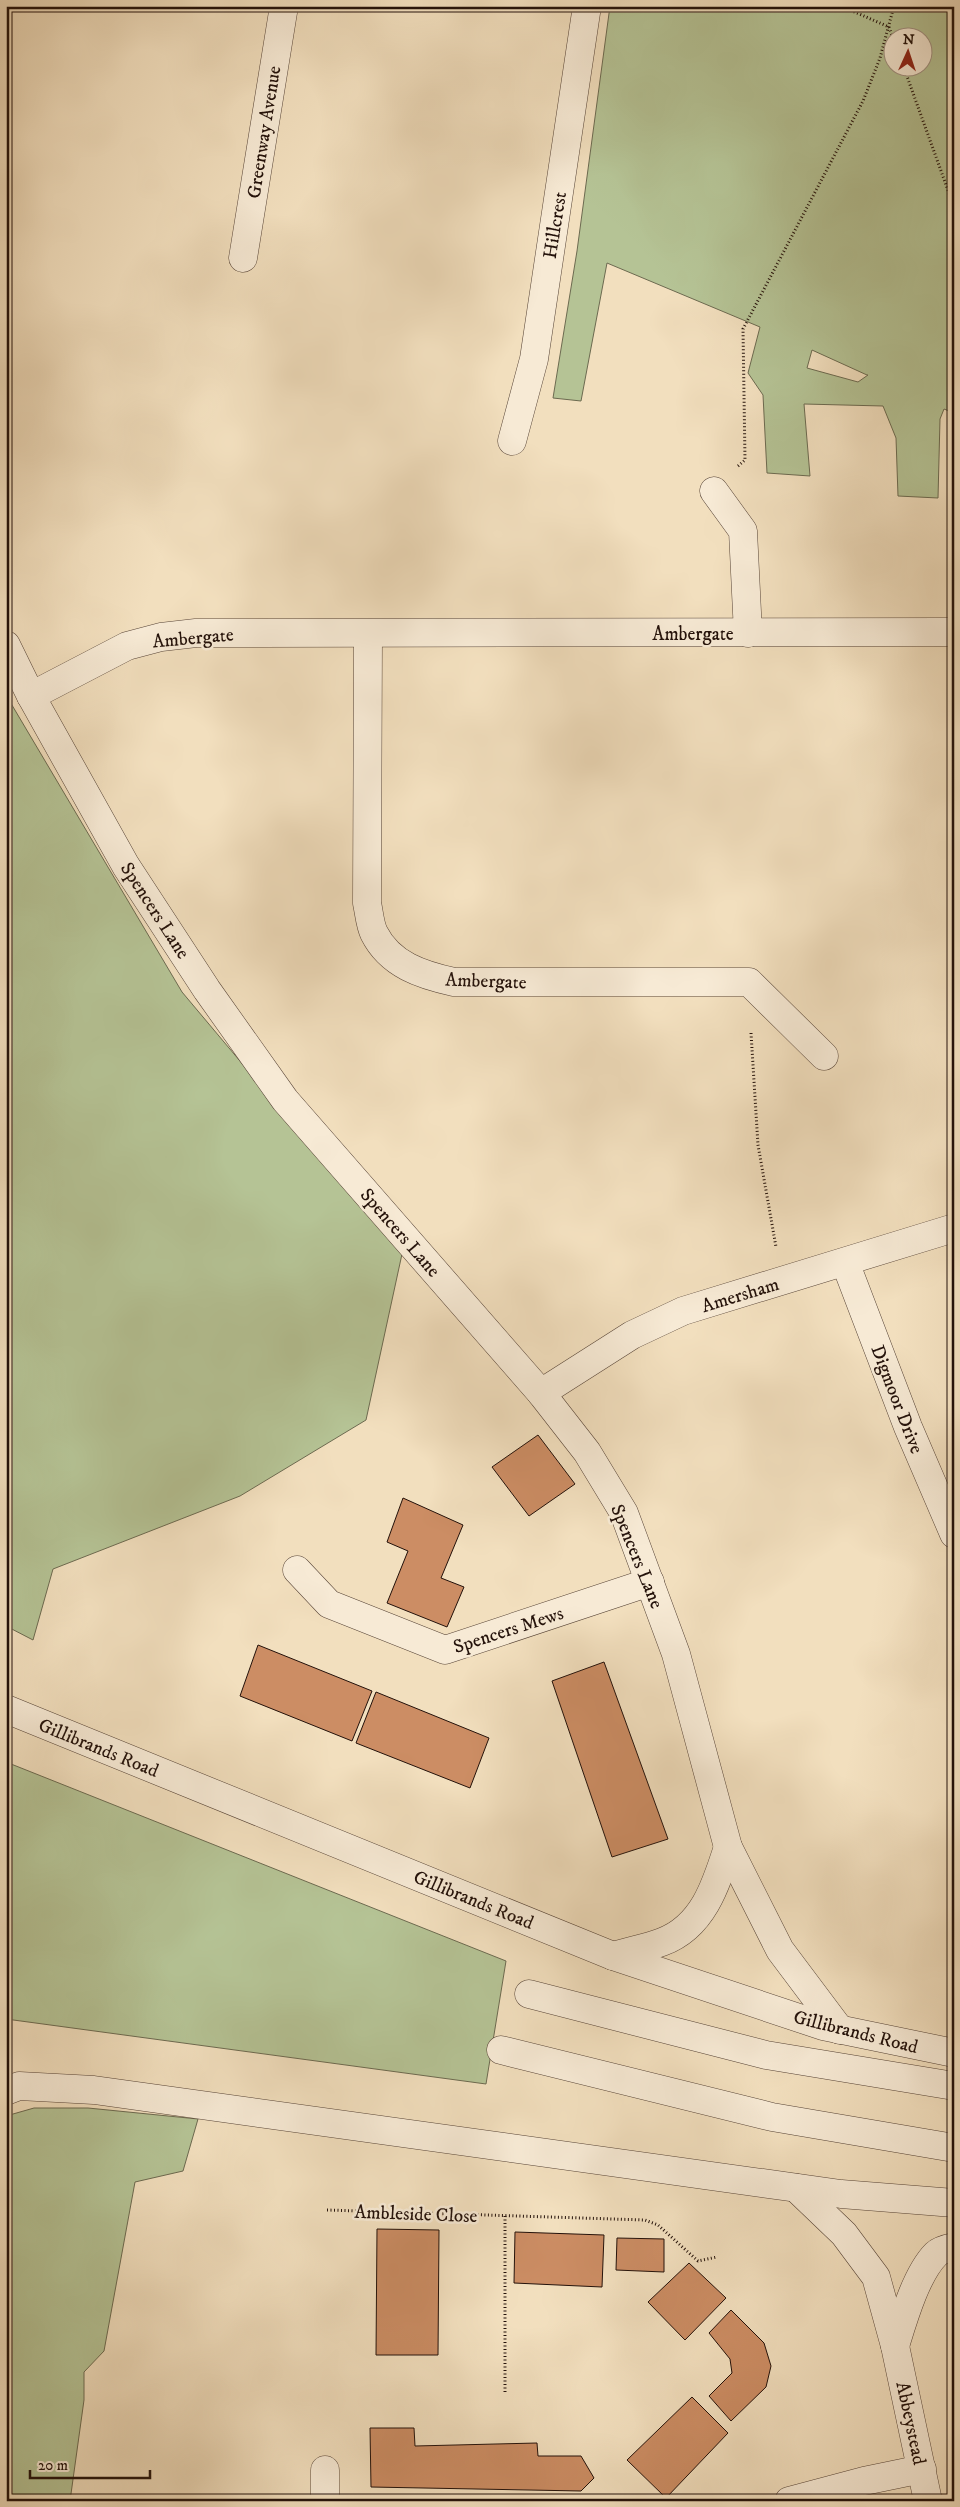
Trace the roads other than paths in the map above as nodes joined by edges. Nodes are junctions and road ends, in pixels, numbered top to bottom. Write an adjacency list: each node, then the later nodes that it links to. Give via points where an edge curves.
1 (284, 6): 3 (street, Greenway Avenue)
2 (587, 6): 4 (street, Hillcrest, via 534,359)
3 (243, 258)
4 (512, 441)
5 (714, 491): 7 (street, Ambergate, via 743,531)
6 (954, 632): 7 (street, Ambergate)
7 (748, 633): 8 (street, Ambergate)
8 (368, 634): 10 (street, Ambergate, via 196,633 161,637 127,646); 11 (street, Ambergate, via 367,903 374,933 393,959 421,975 454,982 749,982)
9 (6, 645): 10 (street, Spencers Lane)
10 (31, 696): 14 (street, Spencers Lane, via 126,866 285,1100)
11 (824, 1056)
12 (954, 1228): 13 (street, Amersham)
13 (845, 1262): 14 (street, Amersham, via 683,1311 632,1335); 15 (street, Digmoor Drive, via 908,1427)
14 (541, 1393): 17 (street, Spencers Lane, via 586,1452 624,1513)
15 (954, 1534)
16 (297, 1570): 17 (street, Spencers Mews, via 329,1604 445,1650)
17 (650, 1582): 19 (street, Spencers Lane, via 676,1654)
18 (6, 1709): 20 (street, Gillibrands Road)
19 (728, 1847): 20 (street, via 714,1891 692,1923 663,1942); 22 (street, Spencers Lane, via 780,1950)
20 (613, 1956): 22 (street, Gillibrands Road)
21 (529, 1994): 25 (street, Gillibrands Road, via 766,2055)
22 (840, 2030): 24 (street, Gillibrands Road)
23 (501, 2050): 27 (street, via 772,2117)
24 (954, 2054)
25 (954, 2086)
26 (6, 2091): 28 (street, via 19,2086 94,2090)
27 (954, 2148)
28 (796, 2188): 29 (street); 31 (street, Abbeystead, via 844,2234 876,2277)
29 (954, 2203)
30 (954, 2246): 31 (street, Abbeystead, via 937,2253 922,2278 905,2312)
31 (895, 2346): 32 (street, Abbeystead)
32 (922, 2469): 35 (street); 36 (street, Abbeystead)
33 (325, 2470): 34 (street)
34 (325, 2501)
35 (790, 2501)
36 (928, 2501)

